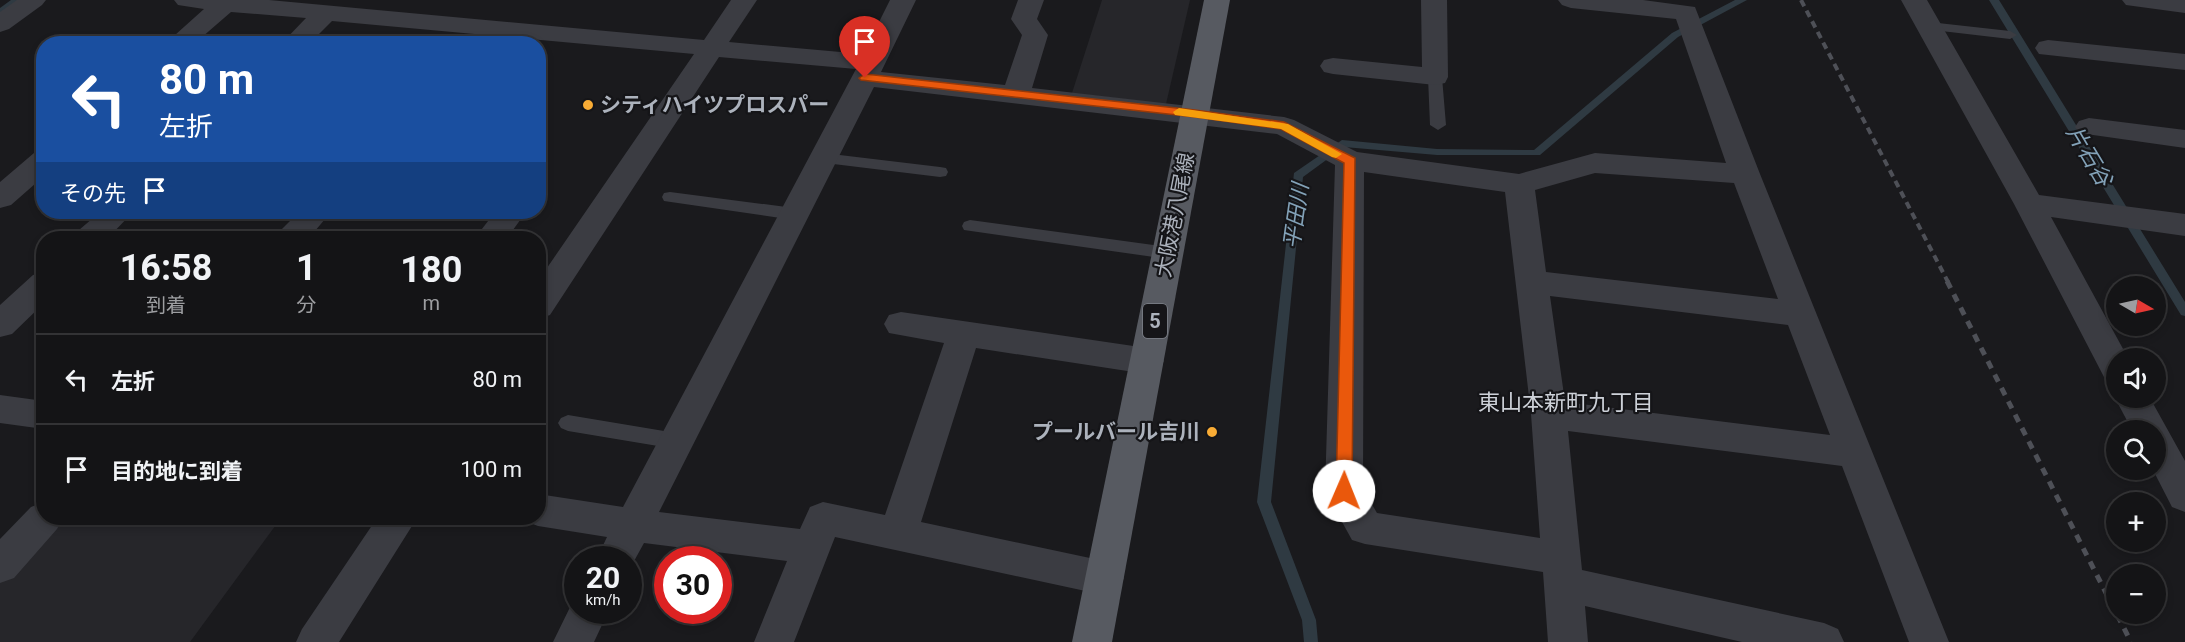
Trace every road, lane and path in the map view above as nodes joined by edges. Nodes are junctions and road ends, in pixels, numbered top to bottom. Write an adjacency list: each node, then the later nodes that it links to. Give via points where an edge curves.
1 (33, 0): 17 (street)
2 (187, 0): 12 (street)
3 (486, 0): 19 (street)
4 (744, 0): 25 (street)
5 (903, 0): 29 (street)
6 (1031, 0): 31 (street, via 1024,19 1035,35)
7 (1217, 0): 32 (main road, 大阪港八尾線 / 5)
8 (1434, 0): 30 (street)
9 (1571, 0): 16 (street)
10 (1914, 0): 18 (street)
11 (2135, 0): 14 (street)
12 (225, 3): 13 (street); 21 (street)
13 (281, 4): 15 (street)
14 (2185, 4)
15 (326, 13): 19 (street); 22 (street)
16 (1689, 16): 42 (street)
17 (1, 23)
18 (1929, 26): 20 (lane); 46 (street)
19 (468, 32): 23 (street)
20 (2010, 35)
21 (187, 36)
22 (302, 36)
23 (533, 36)
24 (546, 37): 25 (street)
25 (712, 47): 29 (street); 59 (street)
26 (2048, 48): 27 (street)
27 (2185, 62)
28 (1333, 66): 30 (street)
29 (868, 70): 31 (street); 37 (street)
30 (1435, 77): 33 (lane)
31 (1016, 94): 32 (street)
32 (1195, 114): 36 (street, via 1284,126); 56 (main road, 大阪港八尾線 / 5)
33 (1438, 125)
34 (2088, 127): 35 (street)
35 (2185, 139)
36 (1338, 155): 43 (street); 82 (street, via 1344,491 1365,528)
37 (823, 158): 41 (lane); 47 (street)
38 (36, 166): 39 (street)
39 (0, 167)
40 (36, 167): 45 (street)
41 (940, 172)
42 (1745, 174): 43 (street, via 1595,163); 60 (street)
43 (1519, 184): 57 (street)
44 (670, 197): 47 (lane)
45 (0, 198)
46 (2029, 204): 51 (street); 64 (street)
47 (794, 214): 70 (street)
48 (110, 219): 53 (street)
49 (310, 219): 54 (street)
50 (505, 219): 55 (street)
51 (2185, 225)
52 (970, 226): 56 (lane)
53 (98, 231)
54 (298, 231)
55 (496, 231)
56 (1168, 253): 65 (main road, 大阪港八尾線 / 5)
57 (1532, 282): 60 (street); 68 (street)
58 (36, 291): 62 (street)
59 (546, 295)
60 (1800, 314): 71 (street)
61 (901, 324): 63 (street)
62 (0, 325)
63 (964, 333): 65 (street); 78 (street)
64 (2106, 349)
65 (1147, 361): 83 (main road, 大阪港八尾線 / 5)
66 (0, 409): 67 (street)
67 (36, 414)
68 (1549, 414): 71 (street); 82 (street)
69 (568, 423): 70 (lane)
70 (676, 441): 77 (street)
71 (1855, 453): 91 (street)
72 (2166, 460): 73 (street)
73 (2185, 496)
74 (546, 511): 77 (street)
75 (38, 525): 81 (street)
76 (393, 525): 85 (street)
77 (632, 525): 79 (street); 80 (street)
78 (898, 534): 80 (street, via 823,518); 83 (street)
79 (622, 546)
80 (811, 547): 87 (street)
81 (0, 566)
82 (1562, 570): 89 (street); 90 (street)
83 (1104, 578): 88 (main road, 大阪港八尾線 / 5)
84 (582, 624): 86 (street)
85 (316, 642)
86 (573, 642)
87 (774, 642)
88 (1092, 642)
89 (1568, 642)
90 (1824, 642)
91 (1929, 642)

